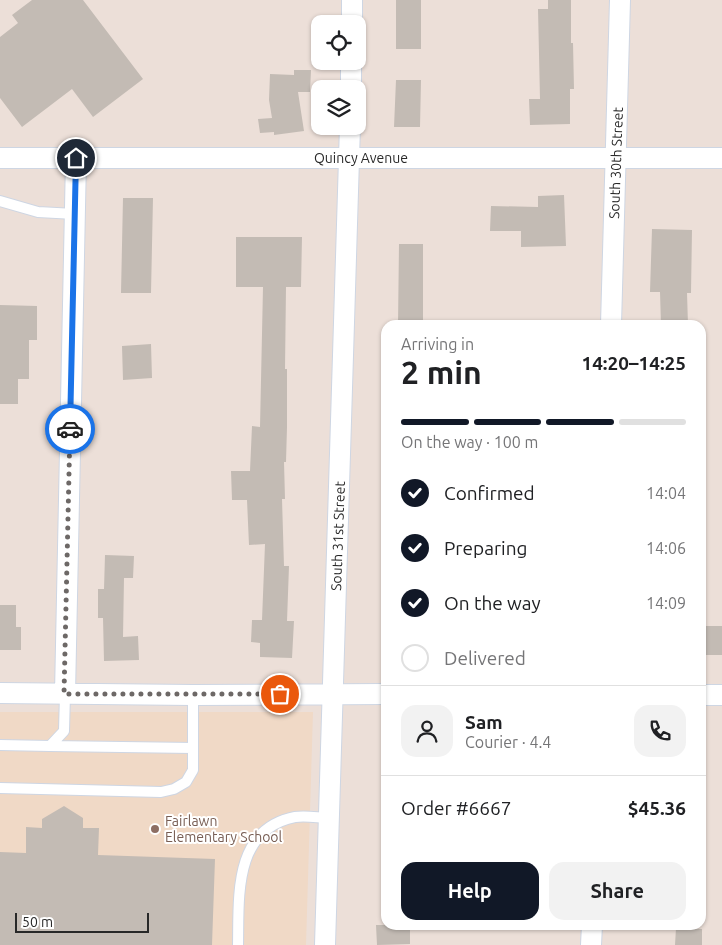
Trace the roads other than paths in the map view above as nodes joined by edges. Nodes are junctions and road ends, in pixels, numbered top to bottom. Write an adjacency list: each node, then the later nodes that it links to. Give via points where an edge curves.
1 (352, 0): 3 (street)
2 (620, 0): 5 (street, South 30th Street)
3 (352, 15)
4 (350, 135): 8 (street, South 31st Street)
5 (616, 157): 8 (street, Quincy Avenue); 9 (street, Quincy Avenue); 12 (street, South 30th Street)
6 (0, 158): 7 (street, Quincy Avenue)
7 (76, 158): 8 (street, Quincy Avenue); 11 (street)
8 (350, 158): 15 (street, South 31st Street)
9 (722, 158)
10 (0, 202): 11 (lane, via 38,212)
11 (75, 214): 14 (street)
12 (611, 320)
13 (0, 693): 14 (street)
14 (64, 694): 17 (street); 21 (lane, via 64,731)
15 (333, 694): 16 (street); 17 (street); 24 (street, South 31st Street)
16 (381, 694)
17 (192, 695): 22 (lane)
18 (706, 695): 19 (street)
19 (722, 695)
20 (0, 745): 21 (lane)
21 (50, 746): 22 (lane)
22 (193, 748): 23 (lane, via 193,770 186,782 161,792)
23 (0, 788)
24 (330, 818): 26 (lane, via 297,817 263,831 245,860 240,888); 27 (street, South 31st Street)
25 (592, 930): 28 (street)
26 (238, 945)
27 (325, 945)
28 (591, 945)

